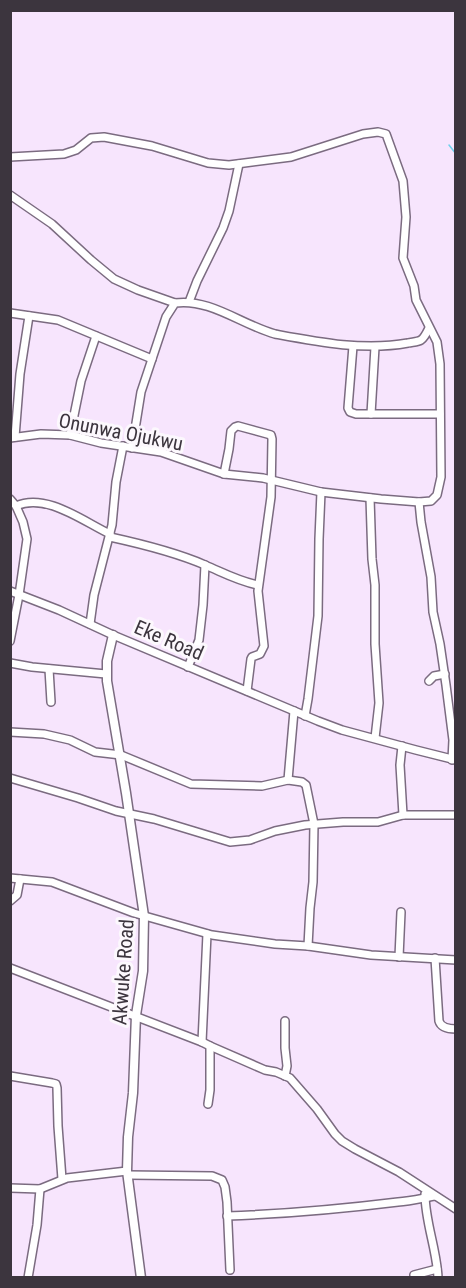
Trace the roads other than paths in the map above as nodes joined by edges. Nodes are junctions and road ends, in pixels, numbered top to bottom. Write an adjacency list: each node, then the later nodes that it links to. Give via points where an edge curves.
1 (10, 158): 2 (street, via 64,154 91,138 104,137 215,164)
2 (239, 164): 4 (street, via 223,228); 8 (street, via 297,156 363,134 387,134 403,181 404,261)
3 (10, 195): 5 (street, via 52,224 114,279)
4 (189, 302): 5 (street); 10 (street, via 263,330)
5 (176, 303): 12 (street, via 166,317)
6 (10, 313): 7 (street)
7 (29, 316): 9 (street, via 58,320); 16 (street)
8 (429, 328): 11 (street, via 419,341); 14 (street, via 439,350)
9 (96, 336): 12 (street); 15 (street, via 81,381)
10 (352, 346): 11 (street); 13 (street, via 349,410)
11 (375, 347): 13 (street)
12 (152, 359): 18 (street, via 141,392)
13 (370, 414): 14 (street)
14 (441, 414): 24 (street, via 438,491 431,501)
15 (70, 435): 16 (street, Onunwa Ojukwu); 17 (street, Onunwa Ojukwu)
16 (13, 438)
17 (123, 446): 18 (street, Onunwa Ojukwu); 26 (street)
18 (132, 448): 19 (street, Onunwa Ojukwu, via 170,455)
19 (224, 474): 20 (street, Onunwa Ojukwu); 20 (street, via 231,431 238,426 271,435)
20 (270, 480): 21 (street, Onunwa Ojukwu); 28 (street, via 270,507)
21 (321, 492): 22 (street, Onunwa Ojukwu); 43 (street, via 318,616)
22 (370, 498): 24 (street, Onunwa Ojukwu); 45 (street, via 379,703)
23 (10, 499): 25 (street)
24 (419, 502): 38 (street)
25 (16, 507): 26 (street, via 27,502 48,505 78,516); 30 (street, via 27,535)
26 (110, 536): 27 (street); 31 (street)
27 (205, 565): 28 (street); 35 (street, via 199,639)
28 (258, 585): 40 (street, via 264,646 252,658)
29 (10, 591): 30 (street, Eke Road)
30 (20, 595): 31 (street, Eke Road); 33 (street)
31 (90, 624): 32 (street, Eke Road)
32 (113, 635): 35 (street, Eke Road); 37 (main road, Akwuke Road)
33 (10, 641)
34 (10, 663): 36 (street)
35 (188, 666): 40 (street, Eke Road)
36 (49, 669): 37 (street); 41 (street)
37 (106, 674): 47 (main road, Akwuke Road)
38 (445, 674): 39 (street); 48 (street)
39 (429, 681)
40 (247, 691): 42 (street, Eke Road)
41 (51, 702)
42 (294, 711): 43 (street, Eke Road); 50 (street)
43 (305, 716): 45 (street, Eke Road)
44 (10, 732): 47 (street, via 50,735 95,752)
45 (375, 738): 46 (street, Eke Road)
46 (402, 746): 48 (street, Eke Road); 52 (street)
47 (119, 755): 50 (street, via 191,784 262,786); 51 (main road, Akwuke Road)
48 (454, 760)
49 (10, 778): 51 (street)
50 (288, 780): 54 (street, via 306,785)
51 (129, 815): 54 (street, via 236,842); 59 (main road, Akwuke Road)
52 (403, 815): 53 (street); 54 (street, via 378,822)
53 (456, 815)
54 (314, 824): 61 (street)
55 (10, 878): 56 (street)
56 (20, 879): 57 (street, via 17,895); 59 (street, via 52,882)
57 (10, 901)
58 (401, 912): 62 (street)
59 (144, 916): 60 (street); 66 (main road, Akwuke Road, via 143,977)
60 (207, 934): 61 (street); 69 (street)
61 (308, 945): 62 (street)
62 (399, 957): 63 (street)
63 (435, 958): 64 (street); 68 (street, via 439,1021 441,1026)
64 (456, 960)
65 (10, 968): 66 (street)
66 (136, 1016): 69 (street); 74 (main road, Akwuke Road)
67 (285, 1021): 72 (street)
68 (456, 1029)
69 (202, 1042): 70 (street)
70 (210, 1046): 72 (street); 73 (street)
71 (10, 1076): 75 (street, via 56,1084)
72 (285, 1076): 78 (street, via 342,1141 399,1172)
73 (208, 1104)
74 (127, 1173): 75 (street); 80 (street, via 218,1178 225,1187); 85 (main road, Akwuke Road)
75 (62, 1179): 77 (street)
76 (10, 1188): 77 (street)
77 (40, 1189): 84 (street)
78 (425, 1194): 79 (street); 80 (street, via 397,1203); 81 (street)
79 (456, 1209)
80 (227, 1216): 82 (street)
81 (437, 1269): 83 (street); 86 (street)
82 (230, 1270)
83 (414, 1275)
84 (28, 1278)
85 (141, 1278)
86 (438, 1278)

